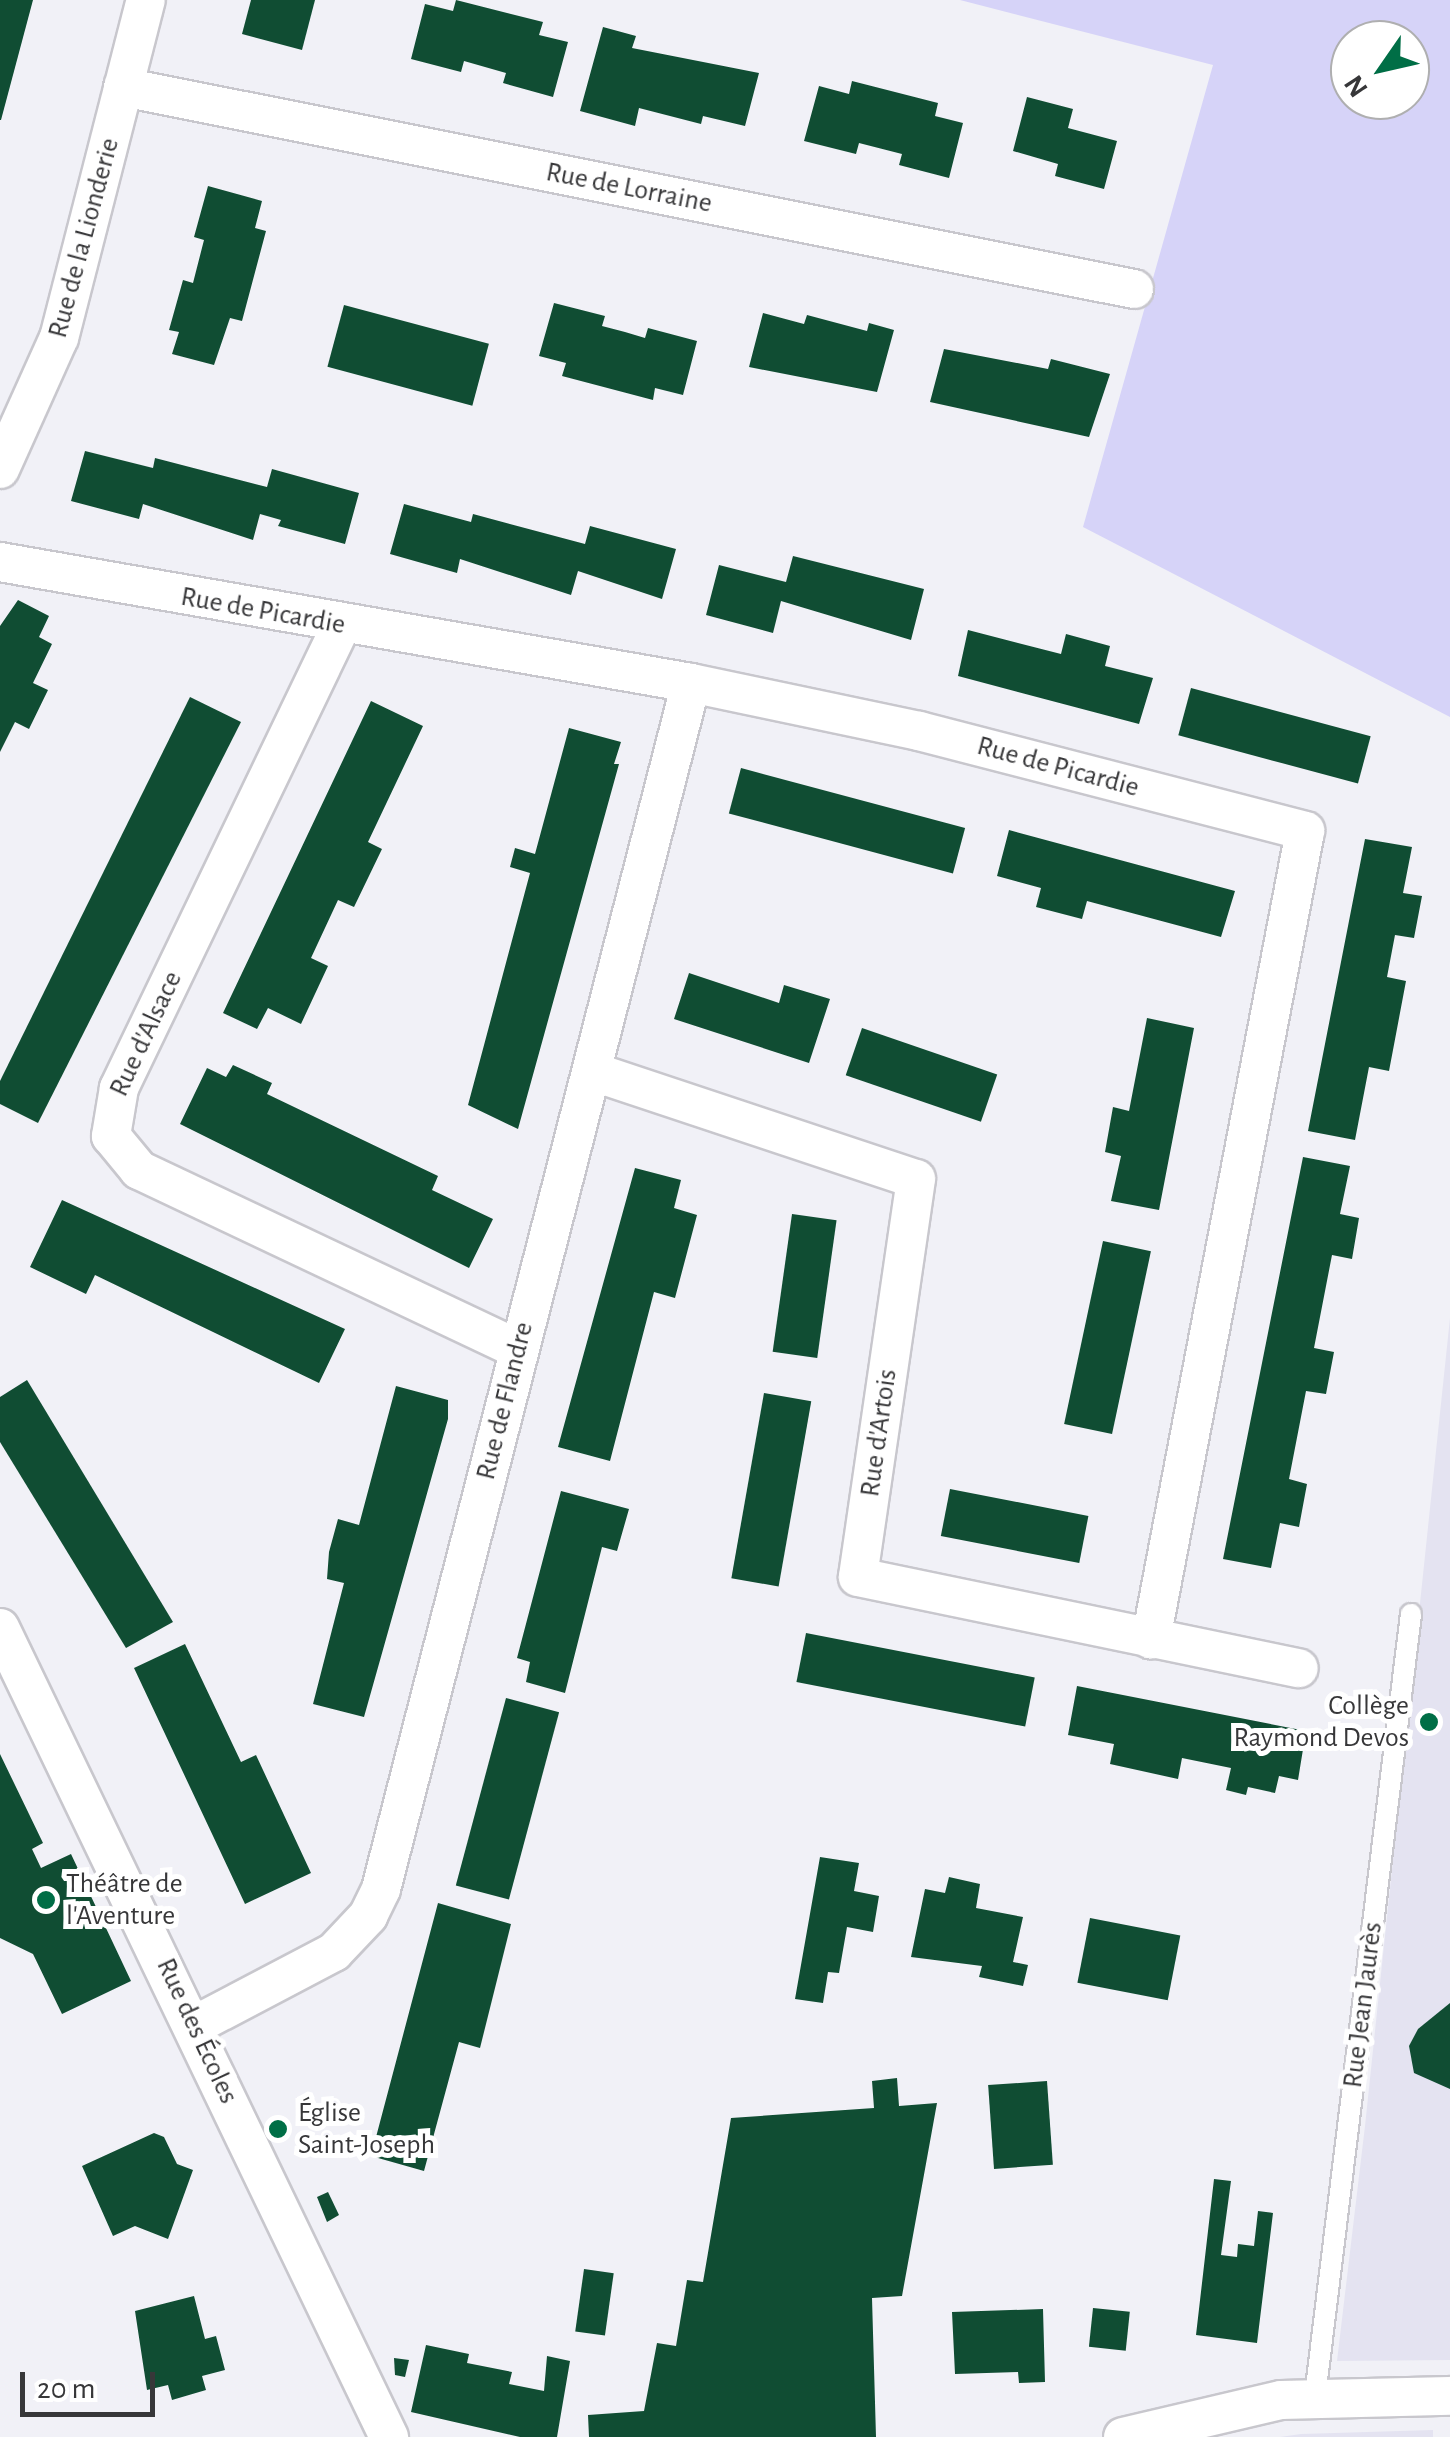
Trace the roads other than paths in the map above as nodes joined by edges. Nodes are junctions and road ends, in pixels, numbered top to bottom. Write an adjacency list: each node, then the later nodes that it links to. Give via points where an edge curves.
1 (146, 0): 2 (street, Rue de la Lionderie)
2 (123, 88): 3 (street, Rue de Lorraine); 4 (street, Rue de la Lionderie, via 59,338)
3 (1134, 289)
4 (0, 469)
5 (0, 562): 6 (street, Rue de Picardie)
6 (341, 626): 7 (street, Rue de Picardie); 9 (street, Rue d'Alsace, via 119,1088 111,1136 139,1170)
7 (690, 683): 8 (street, Rue de Flandre); 12 (street, Rue de Picardie, via 919,731 1305,831)
8 (594, 1072): 9 (street, Rue de Flandre); 12 (street, Rue d'Artois, via 916,1179 858,1578)
9 (518, 1349): 14 (street, Rue de Flandre, via 368,1916 334,1952)
10 (1411, 1614): 15 (lane, Rue Jean Jaurès)
11 (0, 1628): 14 (street, Rue des Écoles)
12 (1152, 1639): 13 (street, Rue d'Artois)
13 (1299, 1668)
14 (195, 2026): 17 (street, Rue des Écoles)
15 (1314, 2396): 16 (street); 18 (street)
16 (1450, 2396)
17 (389, 2437)
18 (1123, 2437)

